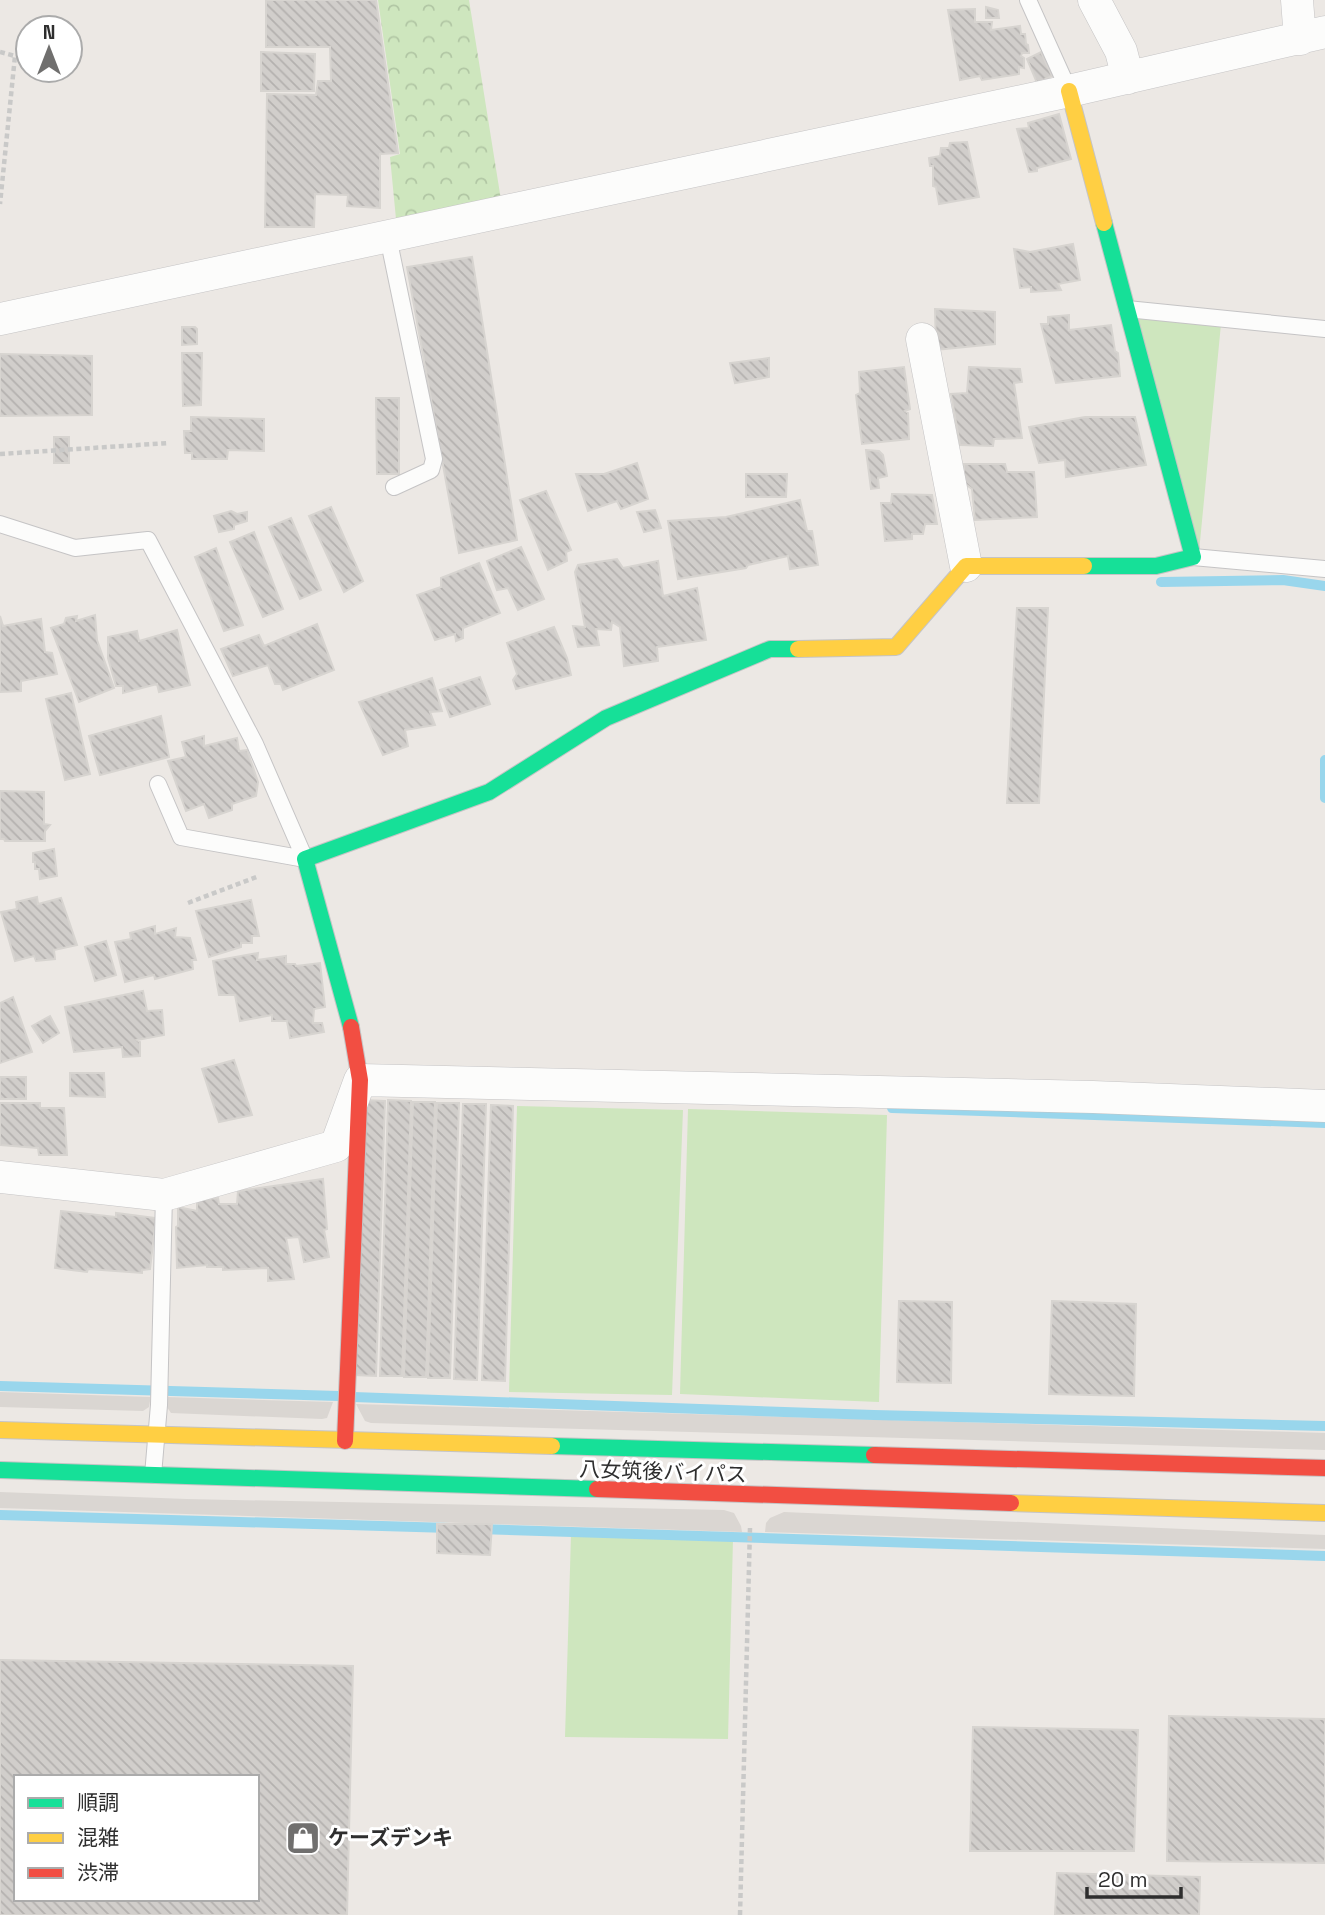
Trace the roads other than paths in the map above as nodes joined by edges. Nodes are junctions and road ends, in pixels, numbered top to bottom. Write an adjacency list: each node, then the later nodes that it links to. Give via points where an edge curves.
1 (1028, 0): 6 (lane)
2 (1094, 0): 5 (street, via 1121,51)
3 (1297, 0): 4 (street)
4 (1312, 35): 5 (street)
5 (1128, 78): 6 (street)
6 (1069, 91): 7 (street); 8 (main road)
7 (388, 237): 9 (street); 12 (lane, via 434,459 430,470)
8 (1127, 309): 10 (lane); 14 (main road)
9 (0, 319)
10 (1325, 329)
11 (922, 340): 15 (street)
12 (394, 486)
13 (0, 524): 18 (lane, via 75,548 148,540 255,744)
14 (1194, 557): 15 (main road, via 1156,566); 16 (lane)
15 (966, 566): 18 (main road, via 896,647 770,649 606,718 489,792)
16 (1325, 569)
17 (158, 784): 18 (lane, via 181,837)
18 (305, 859): 19 (main road, via 349,1018)
19 (360, 1080): 20 (street); 22 (street, via 336,1146); 25 (main road)
20 (1325, 1106)
21 (0, 1177): 22 (street)
22 (164, 1195): 24 (lane)
23 (0, 1430): 24 (main road, 八女筑後バイパス)
24 (156, 1434): 25 (main road, 八女筑後バイパス); 28 (lane)
25 (345, 1441): 26 (main road, 八女筑後バイパス)
26 (1325, 1468)
27 (0, 1470): 28 (main road, 八女筑後バイパス)
28 (153, 1475): 29 (main road, 八女筑後バイパス)
29 (1325, 1513)

